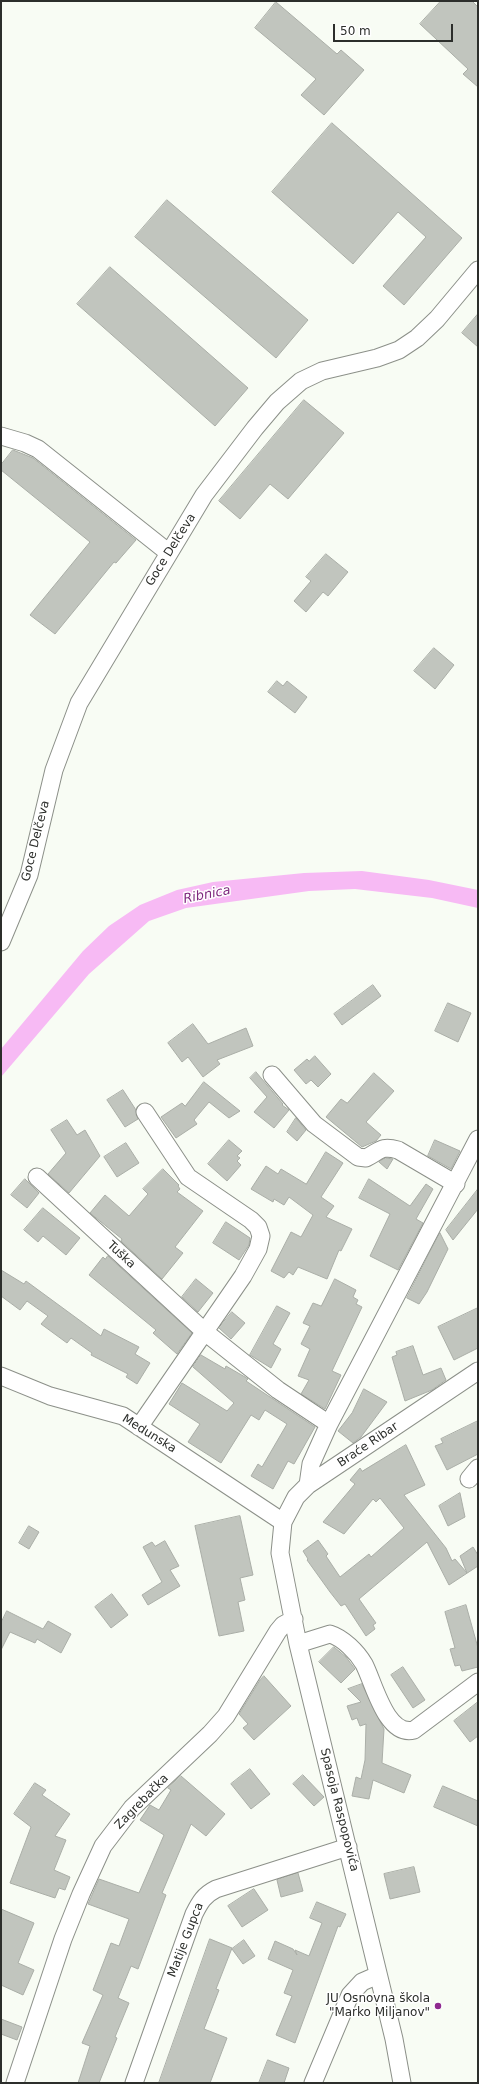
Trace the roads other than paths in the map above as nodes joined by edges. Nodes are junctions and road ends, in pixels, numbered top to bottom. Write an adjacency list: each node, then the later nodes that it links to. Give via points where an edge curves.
1 (478, 270): 3 (street, Goce Delčeva, via 437,319 417,338 399,350 322,372 301,381 277,402 204,495)
2 (1, 436): 3 (street, via 25,442 38,449)
3 (169, 553): 4 (street, Goce Delčeva, via 79,703 54,770 29,875)
4 (1, 942)
5 (272, 1074): 9 (street, via 314,1124 358,1157 366,1158 380,1148 388,1147 398,1150)
6 (145, 1112): 10 (street, via 188,1177 251,1220 258,1227 261,1236 258,1249 243,1276)
7 (478, 1139): 9 (street)
8 (37, 1177): 10 (street, Tuška)
9 (456, 1184): 13 (street)
10 (205, 1332): 13 (street, Tuška, via 278,1390); 14 (street)
11 (476, 1375): 15 (street, Braće Ribar)
12 (1, 1376): 14 (street, Medunska, via 50,1396 124,1416)
13 (329, 1424): 15 (street, via 311,1464)
14 (139, 1427): 16 (street, Medunska)
15 (308, 1485): 16 (street, Braće Ribar, via 296,1497)
16 (281, 1529): 17 (street, Spasoja Raspopovića, via 280,1553)
17 (294, 1619): 18 (street, Spasoja Raspopovića); 22 (street, Zagrebačka, via 278,1631 247,1684 218,1726 132,1808 103,1846 63,1939)
18 (298, 1644): 19 (street, via 330,1634 343,1640 363,1663 381,1703 396,1727 402,1730 414,1730); 20 (street, Spasoja Raspopovića)
19 (478, 1682)
20 (348, 1847): 21 (street, Spasoja Raspopovića); 23 (street, Matije Gupca, via 206,1894 194,1914)
21 (378, 1975): 24 (street, via 362,1982 350,1995); 25 (street, Spasoja Raspopovića)
22 (15, 2083)
23 (134, 2083)
24 (312, 2083)
25 (402, 2083)

